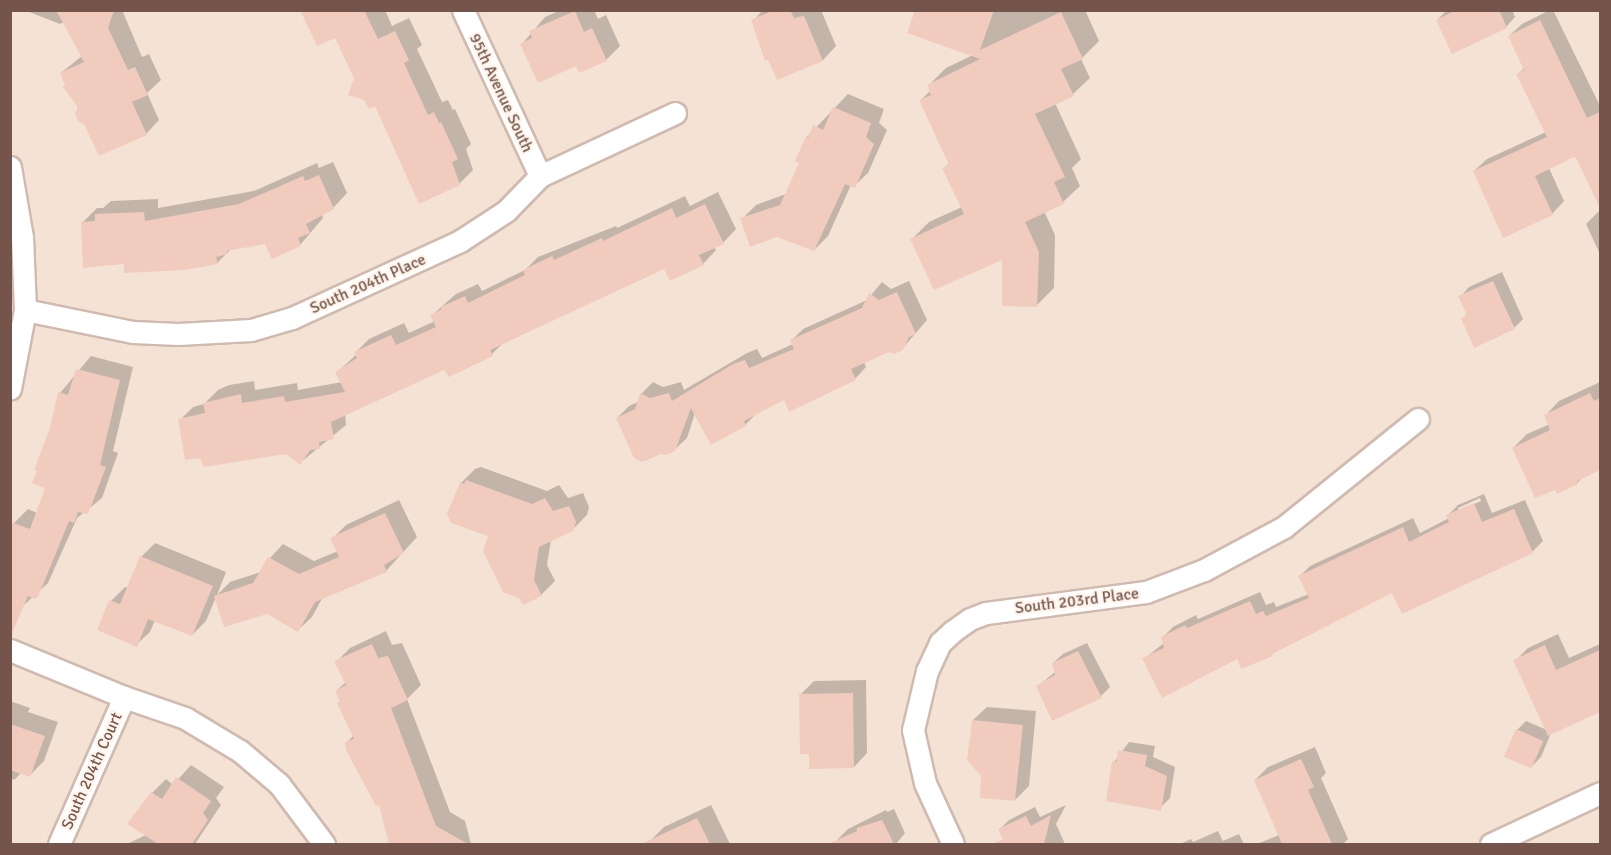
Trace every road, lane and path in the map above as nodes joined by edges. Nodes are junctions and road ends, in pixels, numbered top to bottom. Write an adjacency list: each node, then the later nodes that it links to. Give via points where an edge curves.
1 (463, 10): 4 (street, 95th Avenue South)
2 (675, 113): 4 (street, South 204th Place)
3 (10, 167): 5 (street, via 22,237)
4 (540, 176): 5 (street, South 204th Place, via 506,211 460,242 314,308 251,330 207,334 133,332)
5 (25, 310): 6 (street)
6 (10, 389)
7 (1418, 419): 13 (street, South 203rd Place, via 1284,527 1204,570 1146,592 986,613 953,631 940,644 927,671 913,730 925,783)
8 (10, 650): 9 (street)
9 (124, 697): 11 (street, South 204th Court); 12 (street, via 185,718 240,751 279,784)
10 (1600, 793): 14 (street)
11 (59, 844)
12 (324, 844)
13 (953, 844)
14 (1491, 844)

